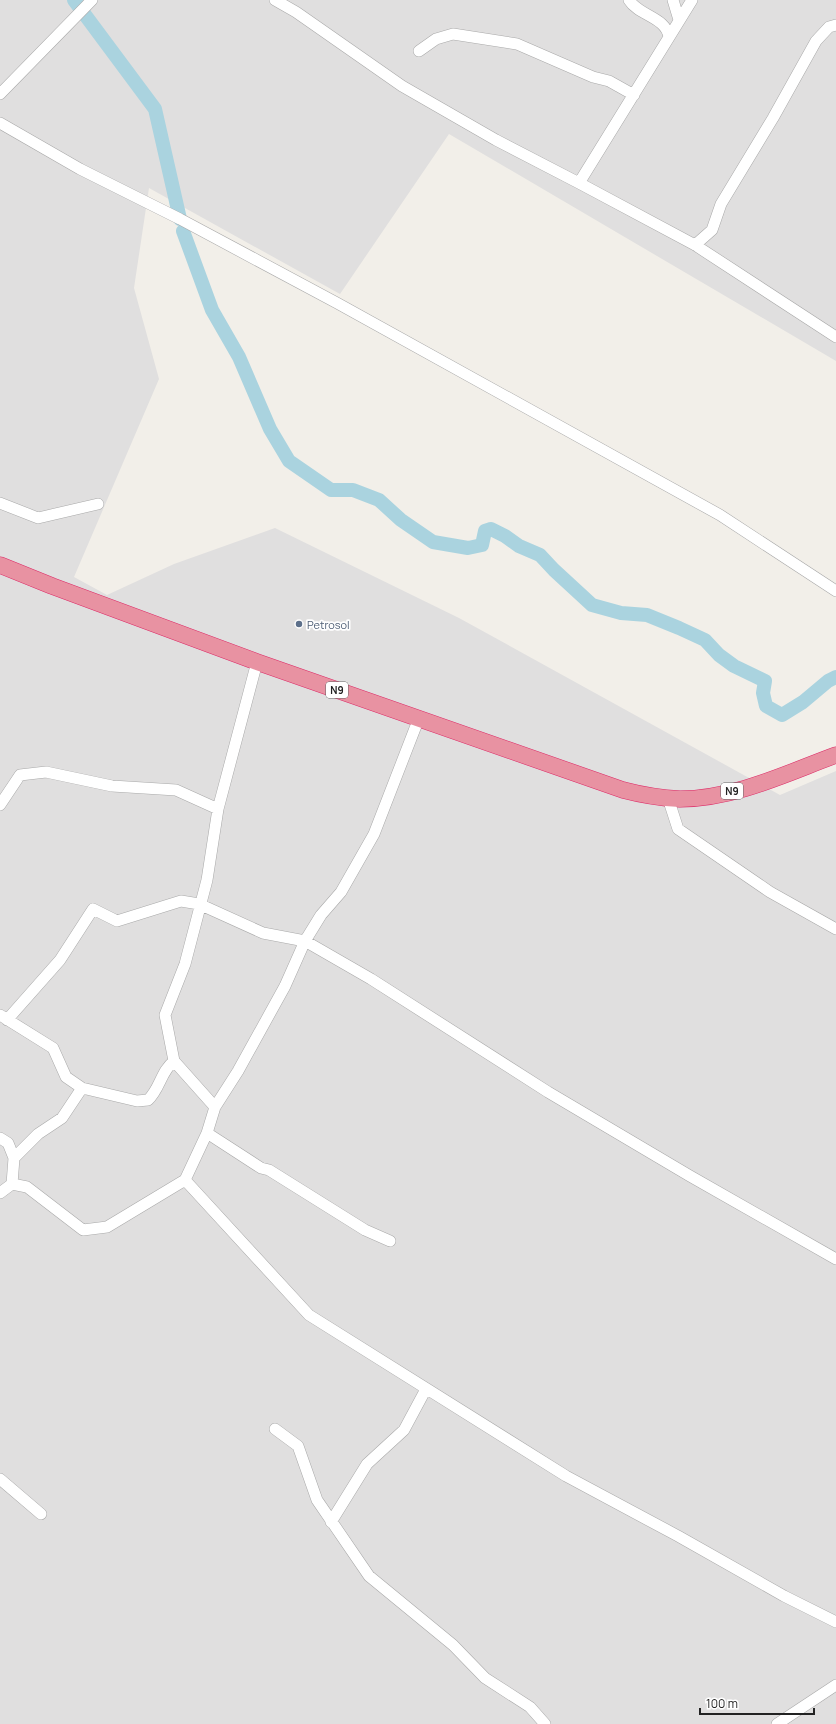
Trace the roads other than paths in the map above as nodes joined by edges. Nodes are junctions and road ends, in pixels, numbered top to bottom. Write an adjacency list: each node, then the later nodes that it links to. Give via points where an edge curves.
1 (275, 0): 13 (street, via 402,86 496,140)
2 (629, 0): 8 (street, via 641,12 660,22)
3 (673, 0): 6 (street)
4 (692, 0): 6 (street)
5 (84, 7): 10 (street)
6 (680, 20): 8 (street)
7 (836, 25): 14 (street, via 830,27 816,41 721,204 712,230)
8 (669, 37): 11 (street)
9 (419, 51): 11 (street, via 436,39 453,34 517,44 593,77 610,81)
10 (0, 94)
11 (634, 95): 13 (street)
12 (0, 123): 21 (street, via 80,169 330,299 714,511)
13 (579, 183): 14 (street)
14 (695, 246): 15 (street)
15 (836, 337)
16 (0, 503): 17 (street, via 38,518)
17 (98, 504)
18 (0, 565): 20 (highway, N9)
19 (0, 576): 20 (highway, N9)
20 (52, 586): 22 (highway, N9)
21 (836, 591)
22 (257, 662): 23 (highway, N9); 27 (street)
23 (419, 718): 25 (highway, N9, via 623,790); 30 (street, via 374,834 341,892 321,915)
24 (836, 755): 25 (highway, N9, via 738,790 706,797)
25 (668, 798): 29 (street, via 678,829 770,892)
26 (0, 805): 27 (street, via 20,775 46,772 112,786 176,790)
27 (218, 809): 28 (street, via 207,880)
28 (199, 904): 30 (street, via 263,933); 31 (street, via 181,901 116,921 93,909 60,960); 32 (street, via 185,964 165,1015)
29 (836, 929)
30 (305, 941): 34 (street, via 285,986); 42 (street, via 371,979 548,1092)
31 (4, 1017): 33 (street, via 53,1048 66,1077)
32 (174, 1061): 33 (street, via 167,1066 157,1088 148,1100 137,1101); 34 (street)
33 (82, 1088): 37 (street, via 62,1118 38,1134)
34 (215, 1107): 35 (street)
35 (206, 1133): 38 (street); 41 (street, via 365,1230)
36 (0, 1138): 37 (street, via 8,1143)
37 (14, 1158): 39 (street)
38 (185, 1180): 39 (street, via 107,1227 83,1230 27,1187); 43 (street, via 309,1315)
39 (12, 1184): 40 (street)
40 (0, 1193)
41 (390, 1241)
42 (836, 1259)
43 (426, 1389): 47 (street, via 404,1430 367,1464); 48 (street, via 566,1476)
44 (275, 1429): 47 (street, via 298,1446 317,1500)
45 (0, 1479): 46 (street)
46 (41, 1514)
47 (331, 1522): 50 (street, via 369,1576 453,1645 485,1678 530,1708)
48 (836, 1622)
49 (836, 1685): 51 (street)
50 (545, 1724)
51 (777, 1724)

